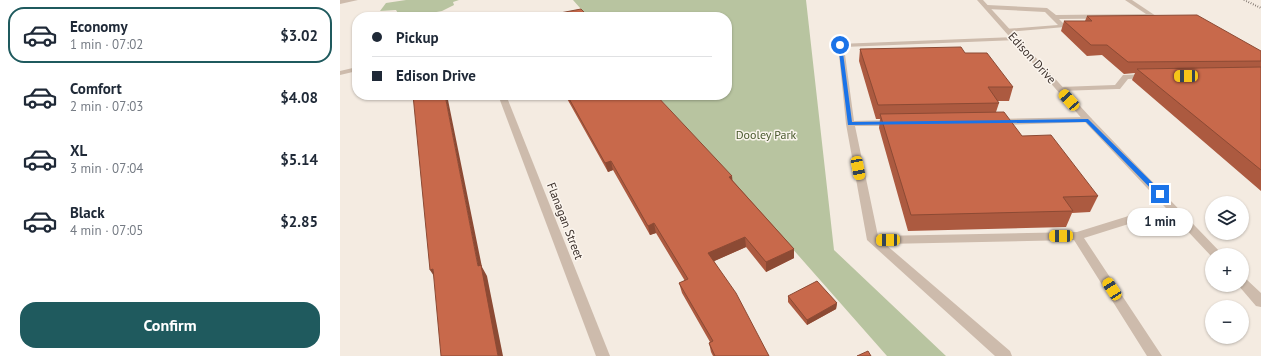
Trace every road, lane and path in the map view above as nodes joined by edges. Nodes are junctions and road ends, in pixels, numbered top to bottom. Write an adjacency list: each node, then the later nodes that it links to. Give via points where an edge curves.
1 (355, 0): 4 (street)
2 (980, 0): 5 (street, Edison Drive)
3 (1128, 0): 6 (street, via 1153,16)
4 (340, 2)
5 (986, 7): 6 (street, via 1047,10); 7 (street, Edison Drive)
6 (1054, 17): 7 (street, via 1063,26)
7 (1008, 30): 8 (street, Edison Drive)
8 (1015, 39): 12 (street, Edison Drive); 17 (street, via 840,45)
9 (352, 70): 10 (street)
10 (340, 73)
11 (1158, 76): 12 (street, via 1126,77 1117,88)
12 (1060, 89): 14 (street, Edison Drive)
13 (504, 100): 24 (street, Flanagan Street)
14 (1088, 120): 15 (street); 18 (street, Edison Drive)
15 (993, 122)
16 (905, 123): 17 (street)
17 (850, 124): 20 (street)
18 (1181, 216): 19 (street, via 1135,218); 21 (street, Edison Drive)
19 (1077, 236): 20 (street); 26 (street)
20 (873, 240): 25 (street)
21 (1211, 248)
22 (1249, 289): 23 (street)
23 (1261, 302)
24 (603, 356)
25 (1005, 356)
26 (1155, 356)

